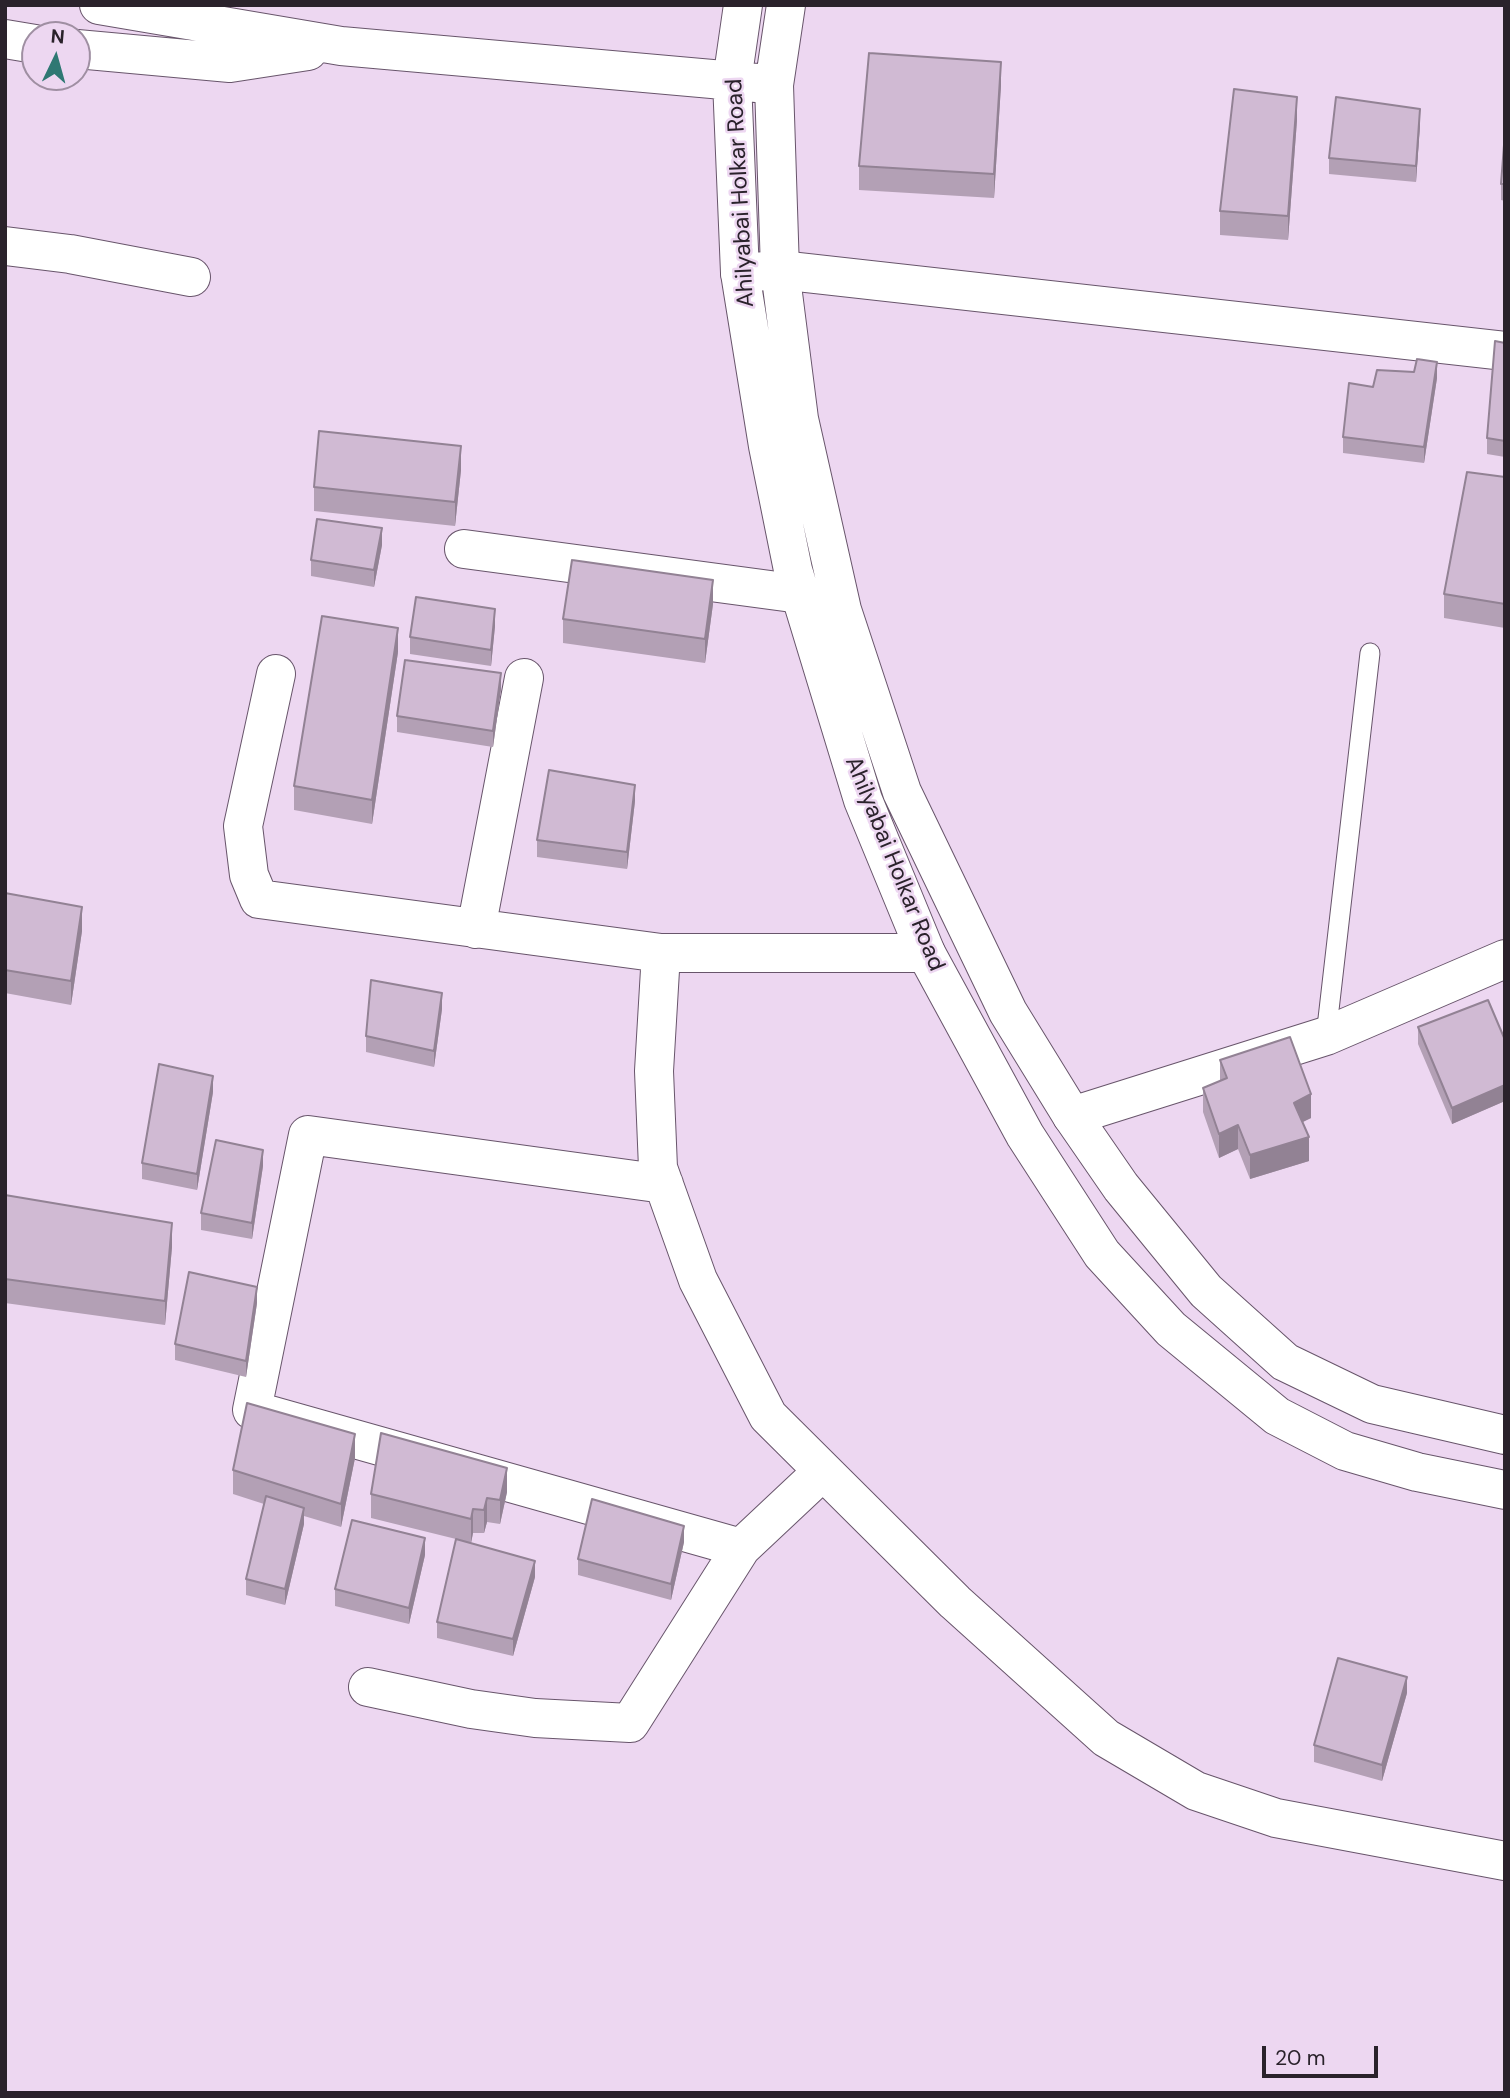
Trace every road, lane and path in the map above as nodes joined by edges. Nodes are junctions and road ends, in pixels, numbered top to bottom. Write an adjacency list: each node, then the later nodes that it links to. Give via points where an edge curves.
1 (99, 5): 4 (street)
2 (743, 5): 6 (street, Ahilyabai Holkar Road)
3 (786, 5): 7 (street, Ahilyabai Holkar Road)
4 (341, 46): 5 (street, via 230,63); 6 (street)
5 (91, 50)
6 (732, 81): 7 (street); 10 (street, Ahilyabai Holkar Road)
7 (774, 85): 9 (street, Ahilyabai Holkar Road)
8 (5, 246): 11 (street)
9 (780, 270): 10 (street); 12 (street); 23 (street, Ahilyabai Holkar Road, via 799,419 842,610 902,792 1008,1012)
10 (740, 273): 14 (street, Ahilyabai Holkar Road, via 768,446)
11 (191, 277)
12 (1505, 351)
13 (464, 549): 14 (street)
14 (800, 594): 19 (street, Ahilyabai Holkar Road, via 863,800)
15 (1370, 653): 22 (lane)
16 (276, 674): 18 (street, via 243,827 249,875 259,899)
17 (524, 678): 18 (street)
18 (476, 929): 20 (street)
19 (926, 953): 20 (street); 27 (street, Ahilyabai Holkar Road, via 1025,1135 1102,1254 1171,1329 1277,1416 1345,1451)
20 (661, 954): 24 (street, via 654,1071 658,1168)
21 (1505, 959): 22 (street)
22 (1326, 1036): 23 (street)
23 (1072, 1116): 25 (street, Ahilyabai Holkar Road, via 1121,1188 1206,1291 1285,1362 1372,1404)
24 (664, 1184): 26 (street, via 698,1280 768,1416); 28 (street, via 308,1135 251,1410)
25 (1505, 1435)
26 (823, 1471): 28 (street); 30 (street, via 955,1602 1106,1738 1196,1791 1276,1818)
27 (1505, 1490)
28 (741, 1548): 29 (street, via 630,1723 535,1718)
29 (368, 1688)
30 (1505, 1861)

